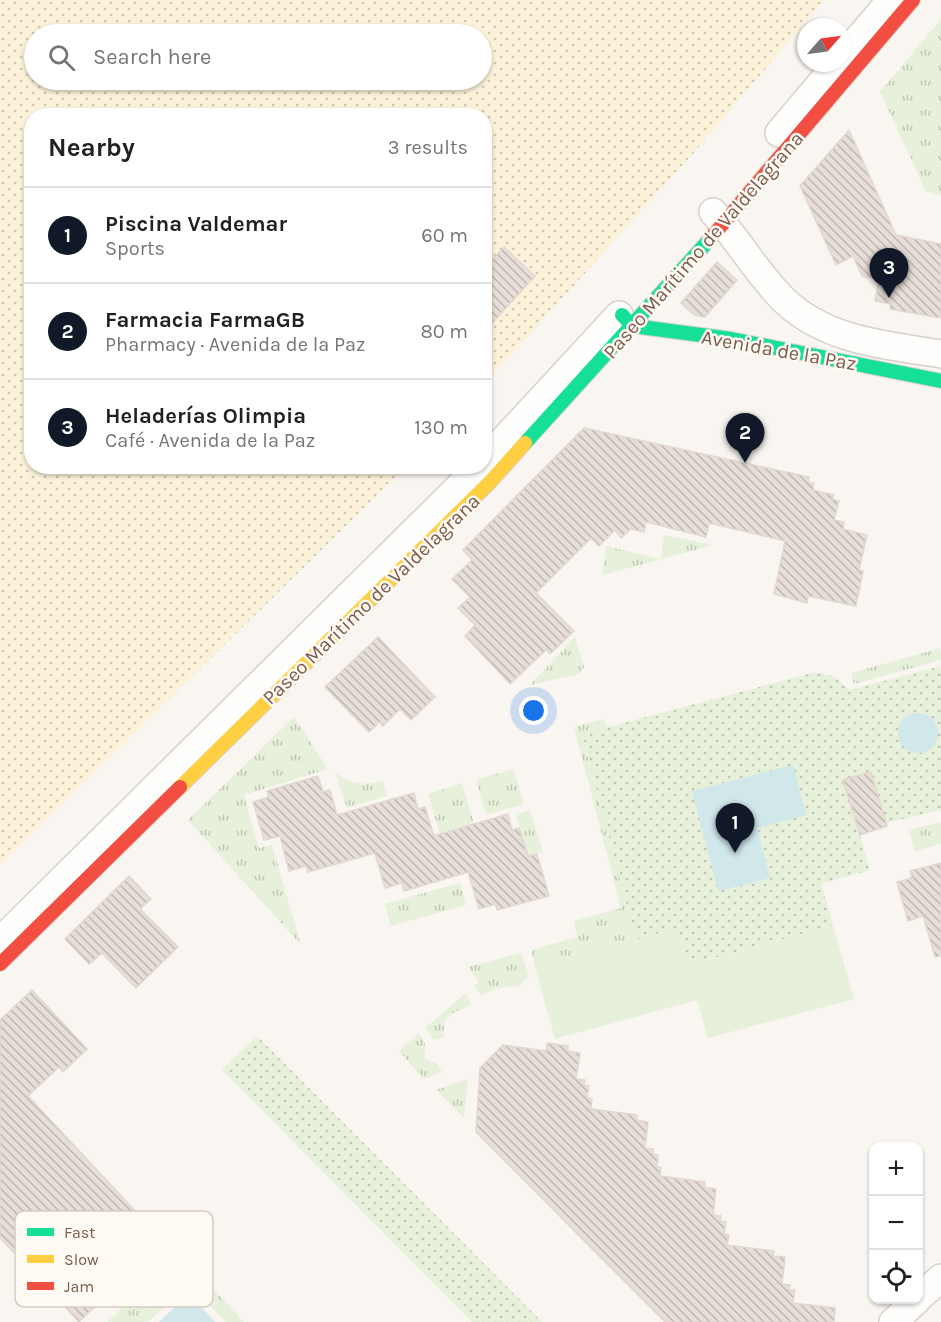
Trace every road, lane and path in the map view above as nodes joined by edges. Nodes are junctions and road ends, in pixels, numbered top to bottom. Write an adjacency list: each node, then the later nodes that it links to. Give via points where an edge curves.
1 (891, 0): 3 (street)
2 (913, 0): 5 (street, Paseo Marítimo de Valdelagrana)
3 (851, 47)
4 (831, 72): 5 (street, Paseo Marítimo de Valdelagrana)
5 (718, 218): 6 (street, Paseo Marítimo de Valdelagrana); 7 (street, Avenida de la Paz, via 785,301 822,328 860,340)
6 (627, 320): 8 (street, Avenida de la Paz); 9 (street, Paseo Marítimo de Valdelagrana); 12 (street, Paseo Marítimo de Valdelagrana, via 490,482)
7 (941, 354)
8 (941, 381)
9 (492, 453)
10 (472, 474): 11 (street, Paseo Marítimo de Valdelagrana)
11 (0, 940)
12 (0, 964)
13 (941, 1278): 14 (street)
14 (923, 1294)
15 (912, 1304): 16 (street)
16 (892, 1322)

